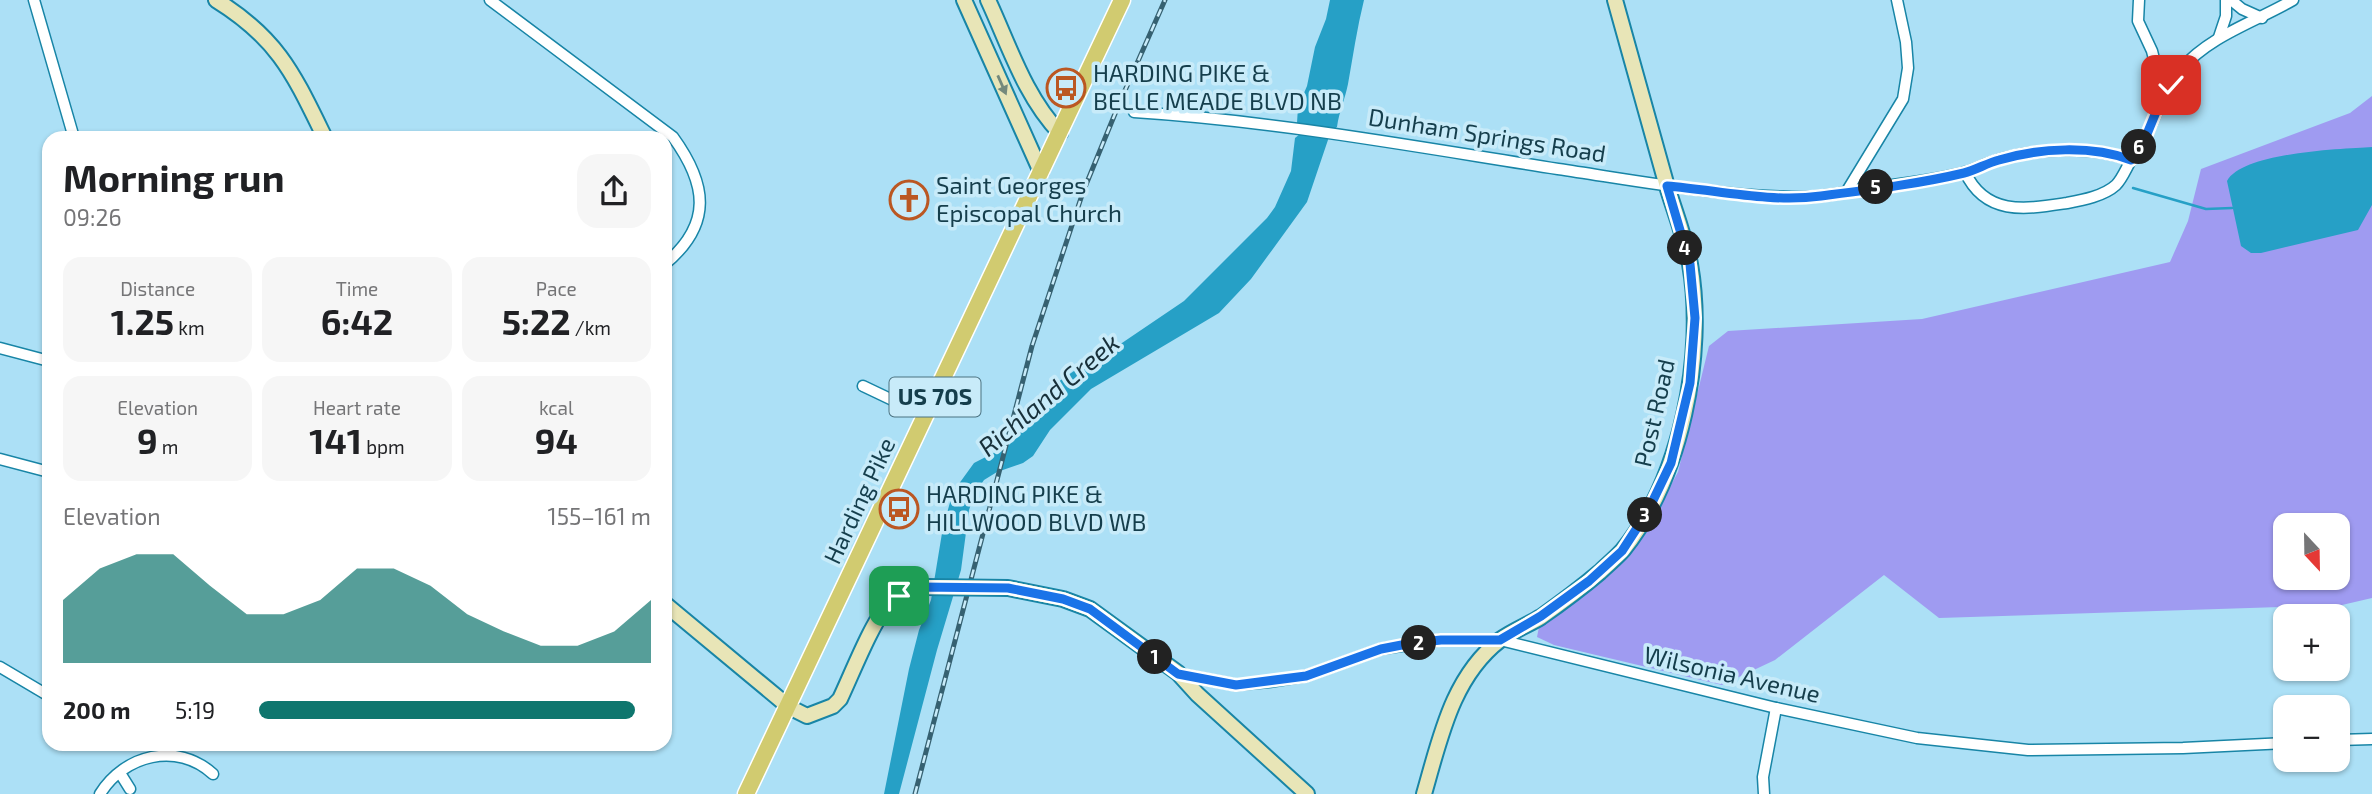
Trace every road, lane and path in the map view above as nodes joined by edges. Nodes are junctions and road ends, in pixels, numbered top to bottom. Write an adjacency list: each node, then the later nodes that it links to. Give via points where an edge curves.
1 (34, 0): 21 (street)
2 (216, 0): 22 (street, via 237,13 282,56)
3 (490, 0): 23 (street)
4 (964, 0): 16 (street)
5 (988, 0): 15 (street)
6 (1122, 0): 24 (main road, Harding Pike / US 70S)
7 (1615, 0): 29 (street, Post Road)
8 (1896, 0): 30 (street, via 1908,68 1903,99)
9 (2139, 0): 17 (street, via 2138,21)
10 (2226, 0): 14 (street)
11 (2231, 0): 13 (street)
12 (2293, 0): 13 (street)
13 (2262, 18): 14 (street)
14 (2219, 37): 18 (street)
15 (1006, 39): 16 (street); 24 (street, via 1035,100)
16 (986, 48): 27 (street, one-way to 27)
17 (2154, 61): 18 (street); 19 (street)
18 (2181, 69): 19 (street)
19 (2163, 95): 26 (street)
20 (1134, 112): 29 (street, Dunham Springs Road, via 1336,134)
21 (72, 131)
22 (322, 131)
23 (665, 131)
24 (1060, 132): 27 (main road, Harding Pike / US 70S)
25 (672, 136): 31 (street, via 699,183 700,212)
26 (2131, 160): 28 (street, Dunham Springs Road, via 2112,154 2054,150 1996,160); 28 (street, via 2117,184 2101,194 2025,209 1982,196)
27 (1041, 172): 35 (main road, Harding Pike / US 70S)
28 (1965, 172): 30 (street, Dunham Springs Road)
29 (1667, 186): 30 (street, Dunham Springs Road, via 1753,196 1819,197); 39 (street, Post Road, via 1690,264 1695,318 1690,383 1671,463 1622,551 1551,609)
30 (1847, 191)
31 (672, 258)
32 (0, 348): 33 (street)
33 (42, 359)
34 (863, 386): 35 (street)
35 (926, 416): 43 (main road, Harding Pike / US 70S)
36 (0, 459): 37 (street)
37 (42, 470)
38 (672, 610): 43 (street)
39 (1500, 640): 41 (street, Wilsonia Avenue, via 1401,645 1306,676 1269,682 1236,685); 44 (street, Wilsonia Avenue); 54 (street, Post Road, via 1475,664 1458,691)
40 (0, 667): 42 (street)
41 (1178, 674): 43 (street, bridge, via 1090,609 1063,599 1008,588 926,587 904,593 887,606 833,706 807,716); 53 (street)
42 (42, 692)
43 (789, 707): 52 (main road, Harding Pike / US 70S)
44 (1776, 708): 47 (street, Wilsonia Avenue, via 1917,738 2028,750); 55 (street)
45 (2372, 739): 46 (street)
46 (2350, 740)
47 (2273, 744)
48 (120, 773): 49 (street, via 141,759 167,754 195,762); 50 (street); 51 (street)
49 (213, 774)
50 (130, 789)
51 (100, 794)
52 (746, 794)
53 (1307, 794)
54 (1424, 794)
55 (1764, 794)

